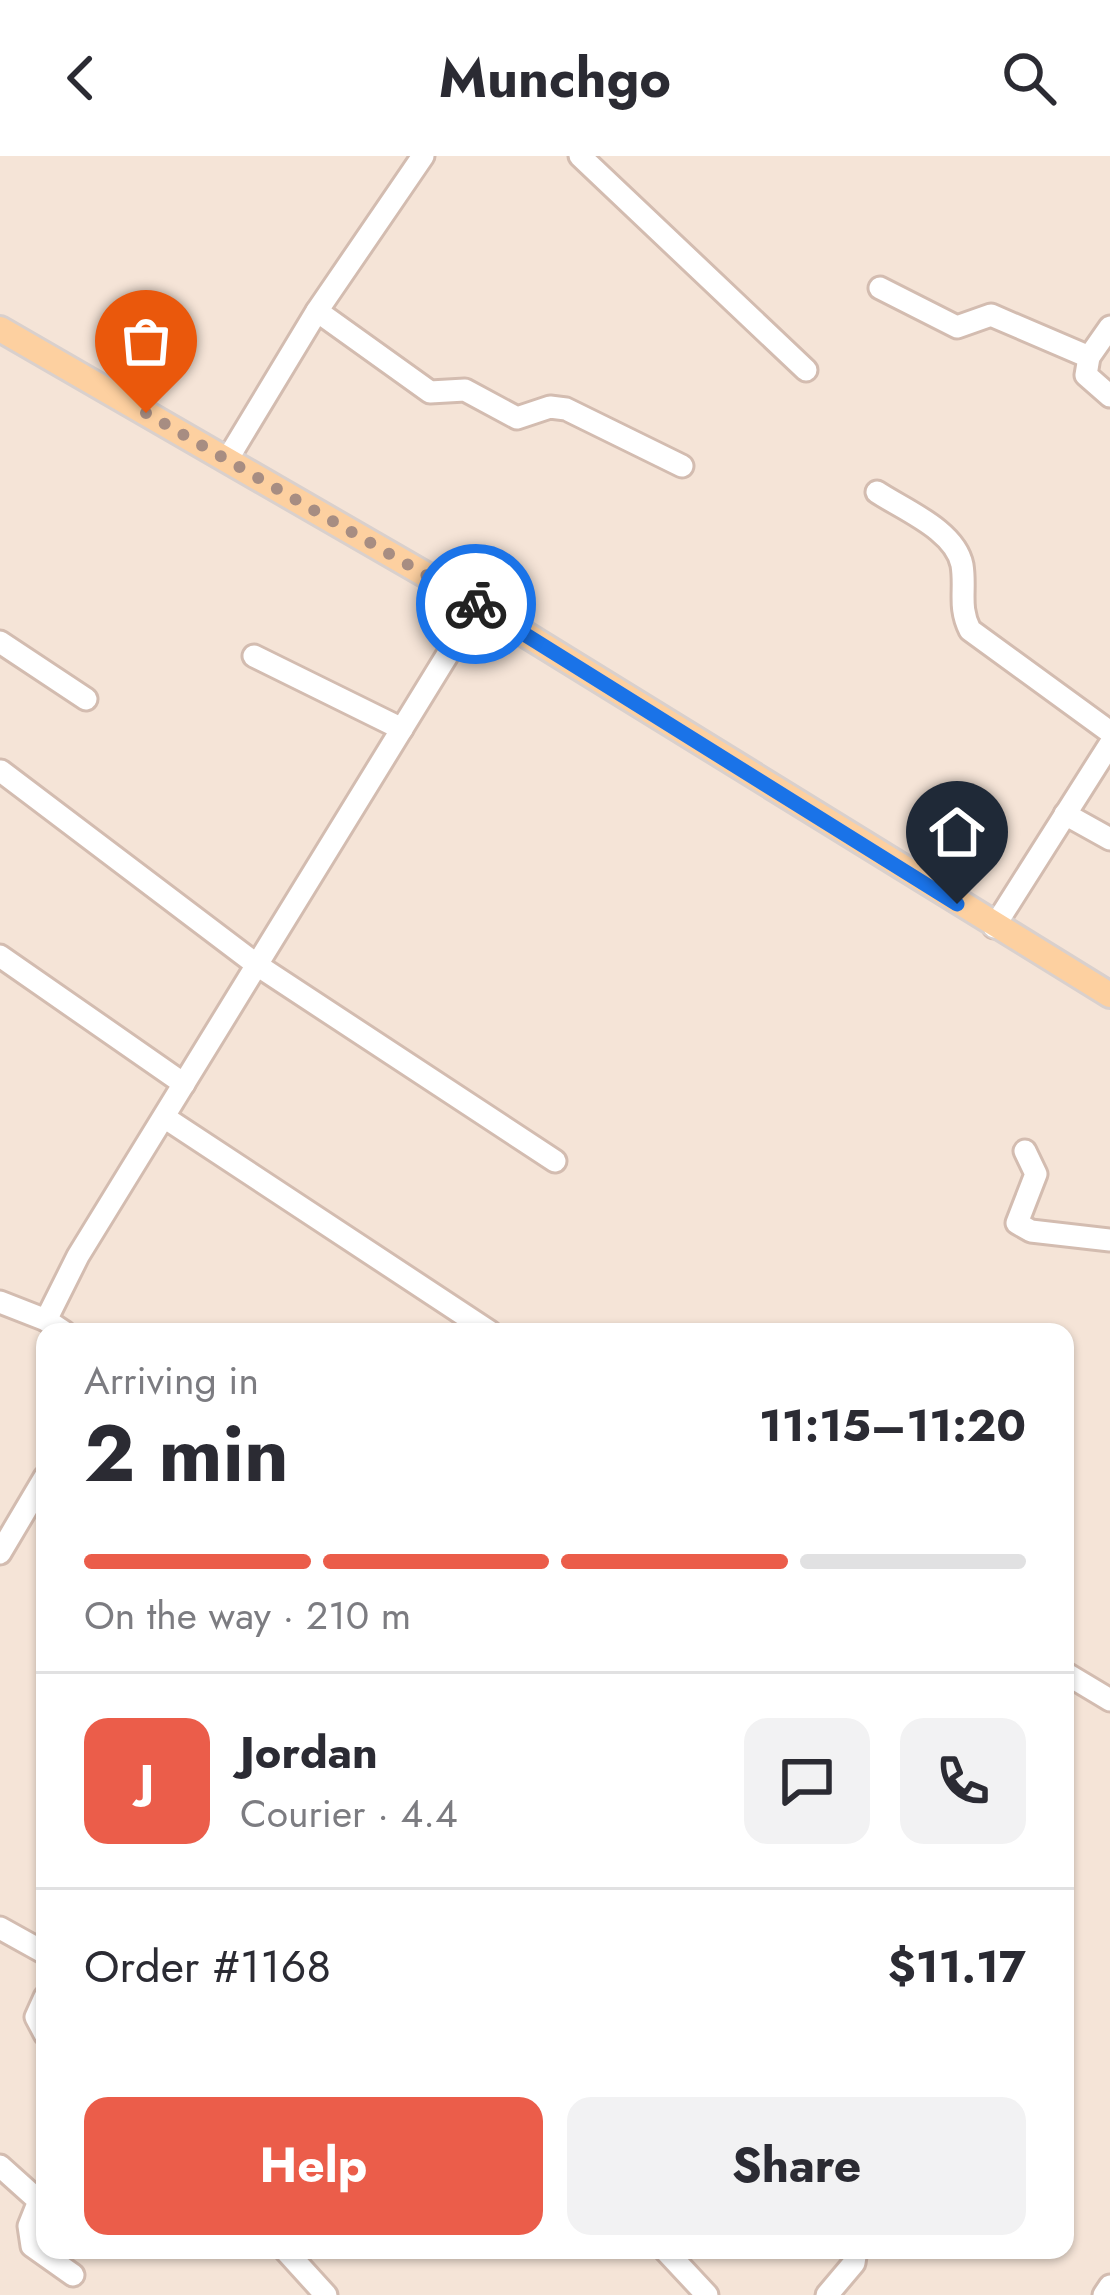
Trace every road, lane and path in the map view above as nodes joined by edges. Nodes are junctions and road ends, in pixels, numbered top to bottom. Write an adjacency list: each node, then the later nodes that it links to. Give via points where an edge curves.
1 (423, 156): 4 (street)
2 (580, 156): 8 (street)
3 (880, 287): 7 (street, via 957,327 991,315)
4 (317, 311): 10 (street); 11 (street, via 430,392 478,394 517,418 566,409)
5 (1110, 327): 7 (street)
6 (0, 329): 10 (main road)
7 (1089, 357): 9 (street, via 1086,375)
8 (806, 370)
9 (1110, 396)
10 (227, 460): 13 (main road)
11 (682, 466)
12 (877, 492): 18 (street, via 950,540 970,630)
13 (478, 605): 17 (street); 23 (main road)
14 (0, 642): 16 (street)
15 (254, 656): 17 (street)
16 (86, 699)
17 (402, 729): 25 (street)
18 (1110, 732)
19 (1110, 745): 21 (street)
20 (1, 771): 25 (street)
21 (1065, 814): 22 (street); 23 (street)
22 (1110, 838)
23 (994, 927): 26 (main road)
24 (0, 956): 27 (street)
25 (257, 965): 27 (street); 30 (street)
26 (1110, 994)
27 (184, 1084): 28 (street)
28 (164, 1117): 34 (street); 35 (street)
29 (1025, 1151): 31 (street, via 1036,1174 1017,1223)
30 (555, 1161)
31 (1110, 1240)
32 (0, 1302): 33 (street)
33 (48, 1323)
34 (57, 1323)
35 (476, 1323)
36 (36, 1492): 37 (street)
37 (0, 1552)
38 (1074, 1678): 39 (street)
39 (1110, 1700)
40 (0, 1928): 41 (street)
41 (36, 1948)
42 (0, 2166): 43 (street)
43 (36, 2198)
44 (36, 2208): 45 (street, via 29,2226)
45 (36, 2249)
46 (50, 2259): 50 (street)
47 (293, 2259): 52 (street)
48 (673, 2259): 53 (street)
49 (855, 2259): 54 (street)
50 (73, 2275)
51 (1110, 2286): 55 (street)
52 (326, 2295)
53 (707, 2295)
54 (827, 2295)
55 (1104, 2295)

